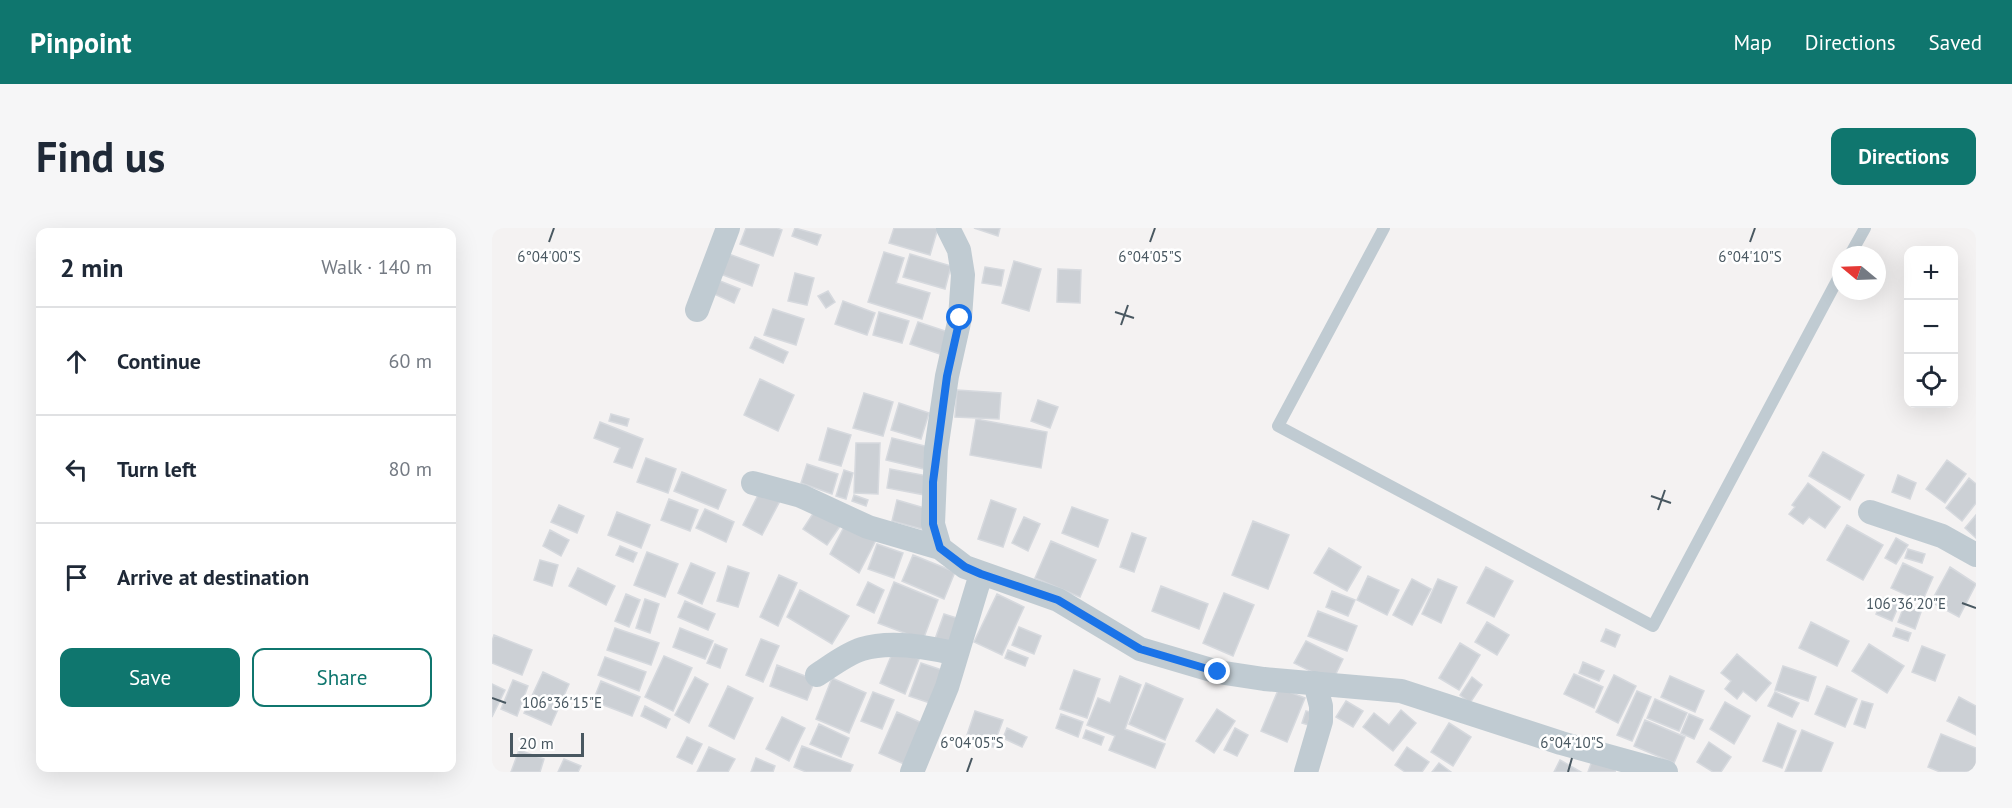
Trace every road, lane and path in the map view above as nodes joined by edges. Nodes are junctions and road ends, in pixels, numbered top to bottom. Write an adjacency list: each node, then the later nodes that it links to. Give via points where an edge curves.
1 (728, 228): 7 (street)
2 (948, 228): 10 (street, via 959,250 963,275 960,318 947,376 933,482 933,524)
3 (1384, 228): 6 (lane, via 1278,426 1653,626)
4 (1865, 228): 5 (lane)
5 (1855, 246)
6 (1832, 290)
7 (697, 310)
8 (753, 483): 10 (street, via 801,496 868,527)
9 (1870, 512): 11 (street, via 1942,536)
10 (940, 548): 12 (street)
11 (1976, 555)
12 (981, 574): 13 (street); 15 (street, via 1058,600 1140,649 1218,672)
13 (957, 654): 14 (street, via 877,646 861,649); 16 (street)
14 (817, 675)
15 (1315, 683): 17 (street, via 1321,721); 18 (street, via 1401,691)
16 (912, 772)
17 (1306, 772)
18 (1666, 772)

